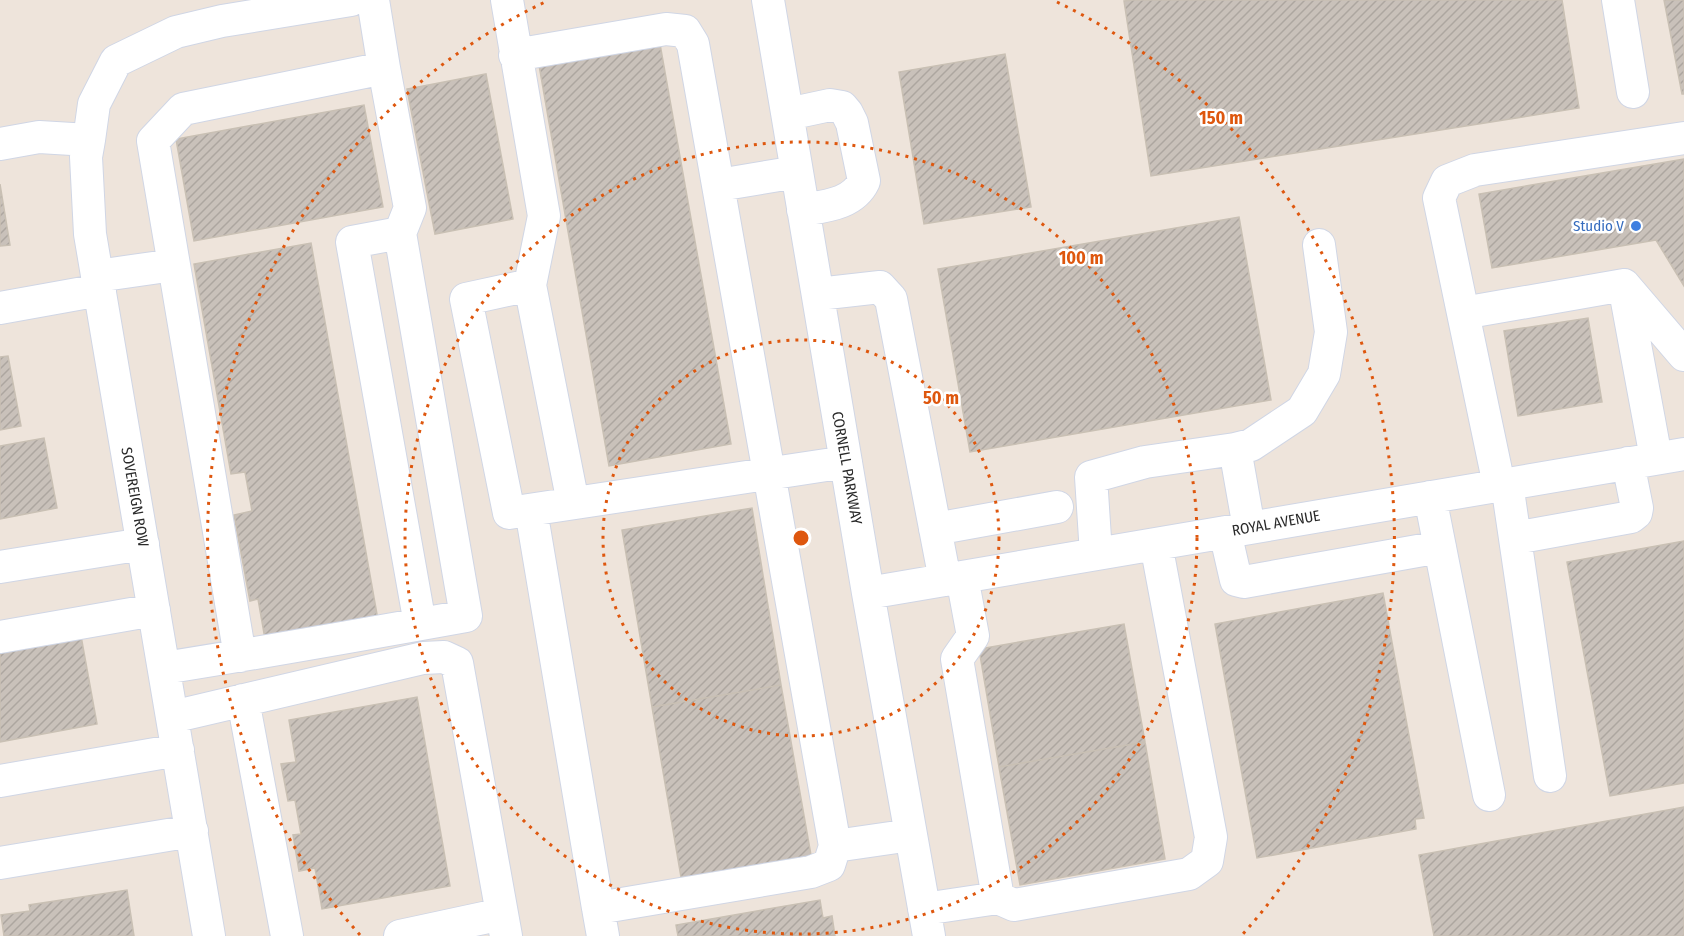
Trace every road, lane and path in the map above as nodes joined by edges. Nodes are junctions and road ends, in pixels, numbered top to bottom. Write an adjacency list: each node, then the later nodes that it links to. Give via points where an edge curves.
1 (351, 0): 6 (street)
2 (373, 0): 8 (street)
3 (507, 0): 7 (street)
4 (768, 0): 10 (street, CORNELL PARKWAY)
5 (1618, 0): 9 (street)
6 (233, 9): 12 (street, SOVEREIGN ROW, via 116,61 94,104)
7 (515, 55): 15 (street, via 666,29 685,31 693,44); 21 (street, via 544,216)
8 (384, 68): 17 (street, via 410,208); 19 (street, via 183,109 153,141)
9 (1633, 92)
10 (788, 114): 14 (street, CORNELL PARKWAY); 16 (street, via 831,105 842,107 852,123 864,181 846,200)
11 (1684, 138): 25 (street, via 1475,170 1447,181 1439,198)
12 (88, 140): 13 (street, via 39,136); 20 (street, SOVEREIGN ROW, via 90,234)
13 (0, 144)
14 (797, 172): 15 (street); 16 (street, CORNELL PARKWAY)
15 (719, 185): 30 (street)
16 (804, 210): 23 (street, CORNELL PARKWAY)
17 (400, 233): 47 (street, via 466,616); 47 (street, via 352,242)
18 (1319, 245): 27 (street, via 1331,332 1324,374 1302,411 1251,445)
19 (174, 265): 20 (street); 49 (street)
20 (98, 283): 24 (street); 39 (street, SOVEREIGN ROW)
21 (530, 285): 33 (street); 35 (street, via 466,299 509,513)
22 (1624, 285): 25 (street); 26 (street); 28 (street)
23 (818, 294): 29 (street, CORNELL PARKWAY); 36 (street, via 880,287 891,299)
24 (0, 308)
25 (1463, 313): 31 (street)
26 (1684, 355)
27 (1235, 449): 37 (street); 42 (street, via 1145,462 1091,477)
28 (1656, 458): 31 (street, ROYAL AVENUE); 38 (street, via 1636,513 1630,517)
29 (846, 462): 30 (street); 45 (street, CORNELL PARKWAY)
30 (770, 473): 33 (street); 59 (street)
31 (1503, 484): 32 (street, ROYAL AVENUE); 38 (street)
32 (1430, 497): 37 (street, ROYAL AVENUE); 41 (street)
33 (573, 503): 35 (street)
34 (1057, 507): 36 (street)
35 (531, 510): 62 (street)
36 (935, 528): 44 (street)
37 (1237, 530): 40 (street, ROYAL AVENUE); 41 (street, via 1236,580 1244,582)
38 (1515, 538): 54 (street)
39 (143, 544): 43 (street); 46 (street, SOVEREIGN ROW)
40 (1156, 544): 42 (street, ROYAL AVENUE); 61 (street, via 1211,837 1207,861 1190,874 1014,905)
41 (1440, 547): 56 (street)
42 (1096, 554): 44 (street, ROYAL AVENUE)
43 (0, 567)
44 (954, 578): 45 (street, ROYAL AVENUE); 61 (street, via 973,636 957,659)
45 (868, 593): 58 (street, CORNELL PARKWAY)
46 (154, 609): 48 (street); 50 (street, SOVEREIGN ROW)
47 (420, 624): 49 (street)
48 (0, 637)
49 (240, 656): 50 (street)
50 (164, 668): 52 (street, SOVEREIGN ROW)
51 (243, 700): 52 (street); 64 (street, via 423,658 444,657 457,663); 66 (street)
52 (172, 717): 53 (street, SOVEREIGN ROW)
53 (178, 750): 55 (street); 57 (street, SOVEREIGN ROW)
54 (1550, 776)
55 (0, 781)
56 (1489, 795)
57 (192, 831): 60 (street); 65 (street, SOVEREIGN ROW)
58 (911, 835): 59 (street); 63 (street, CORNELL PARKWAY)
59 (835, 846): 62 (street, via 829,865 811,872)
60 (0, 862)
61 (998, 898): 63 (street)
62 (600, 922)
63 (926, 922)
64 (504, 925): 67 (street)
65 (210, 936)
66 (287, 936)
67 (400, 936)

